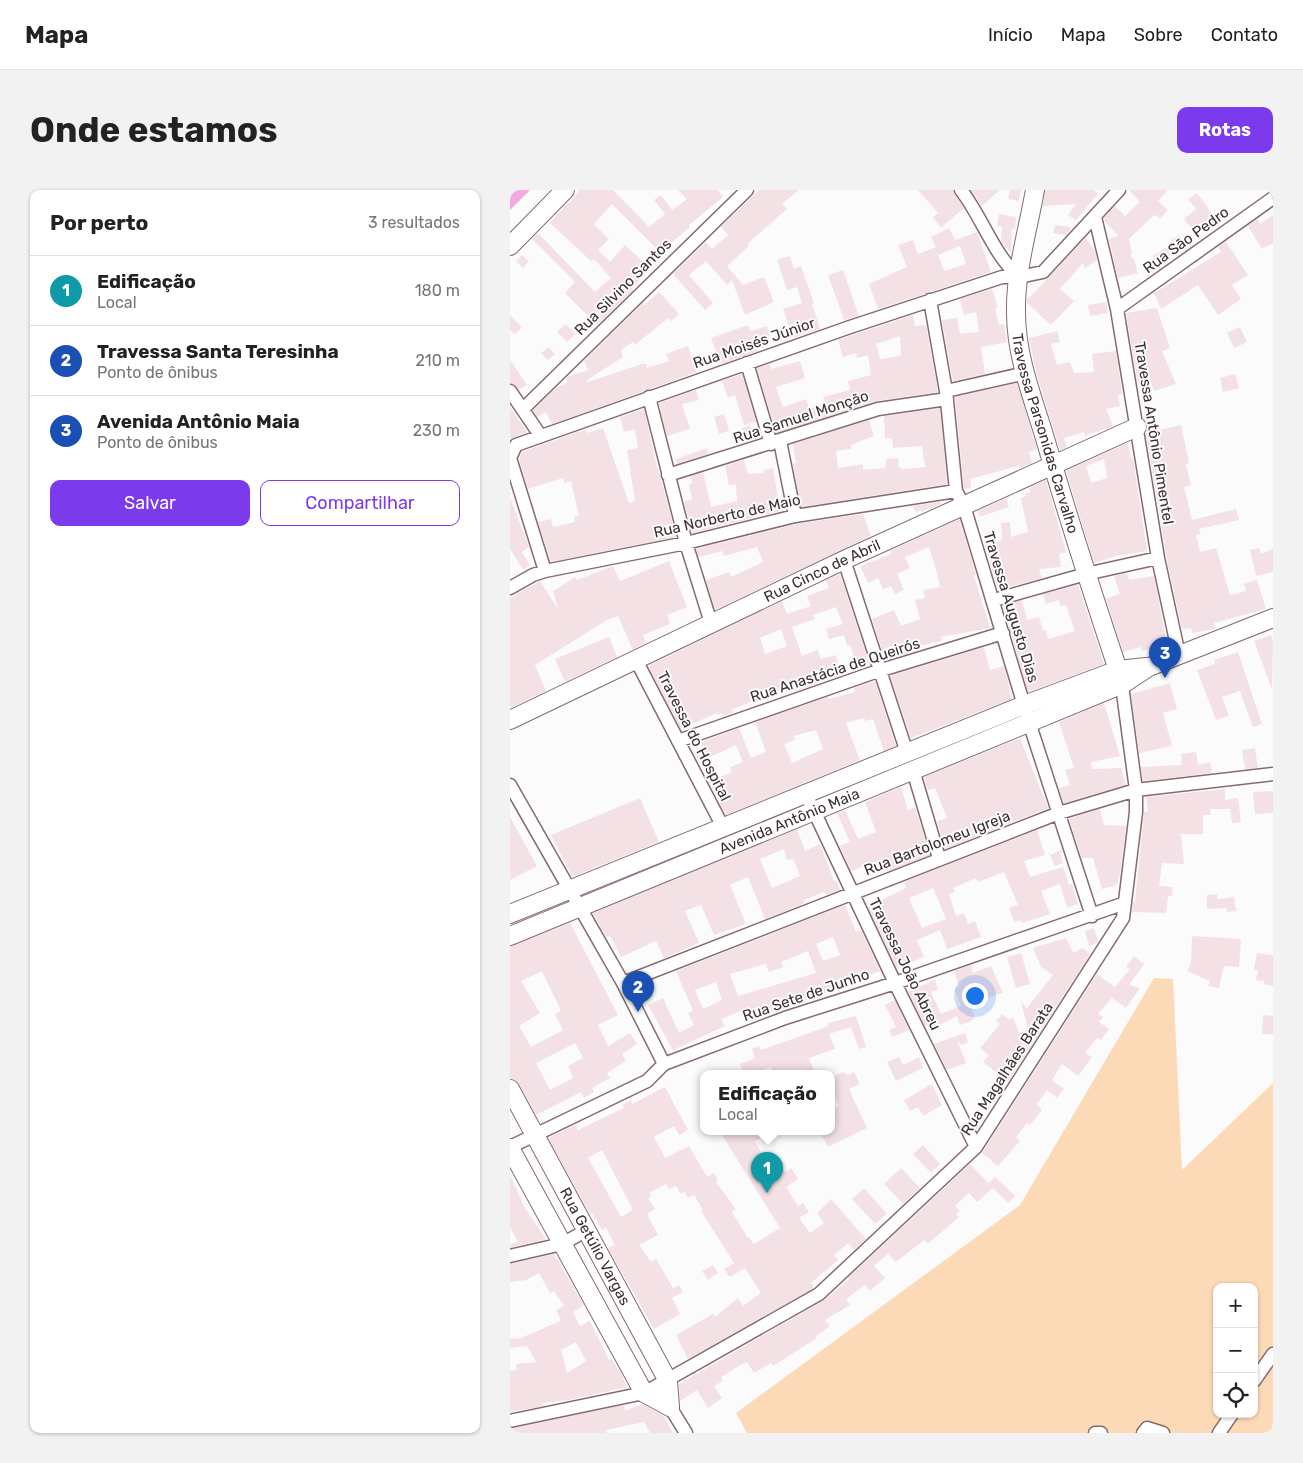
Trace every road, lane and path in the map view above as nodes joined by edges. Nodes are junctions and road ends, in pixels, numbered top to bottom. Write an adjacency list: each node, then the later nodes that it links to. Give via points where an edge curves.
1 (565, 190): 8 (street)
2 (747, 190): 17 (street, Rua Silvino Santos)
3 (961, 190): 9 (street, via 1006,265)
4 (1035, 190): 9 (street, Travessa Parsonidas Carvalho)
5 (1119, 190): 7 (street, Rua Moisés Júnior)
6 (1273, 198): 11 (street, Rua São Pedro)
7 (1095, 216): 9 (street, Rua Moisés Júnior, via 1043,272); 11 (street, Travessa Antônio Pimentel)
8 (510, 246)
9 (1019, 276): 10 (street, Rua Moisés Júnior, via 1002,276); 13 (street, Travessa Parsonidas Carvalho, via 1016,324)
10 (930, 300): 12 (street, Rua Moisés Júnior); 15 (street, Travessa Augusto Dias)
11 (1117, 309): 18 (street, Travessa Antônio Pimentel)
12 (747, 363): 16 (street, Rua Moisés Júnior); 20 (street)
13 (1026, 374): 15 (street, Rua Samuel Monção); 22 (street, Travessa Parsonidas Carvalho)
14 (510, 391): 17 (street)
15 (946, 395): 20 (street, Rua Samuel Monção, via 878,409); 24 (street, Travessa Augusto Dias)
16 (649, 397): 19 (street, Rua Moisés Júnior); 23 (street)
17 (523, 409): 19 (street)
18 (1137, 427): 22 (street, Rua Cinco de Abril); 27 (street, Travessa Antônio Pimentel)
19 (540, 436): 21 (street, Rua Moisés Júnior, via 516,445)
20 (776, 442): 23 (street, Rua Samuel Monção); 25 (street)
21 (510, 458): 29 (street)
22 (1052, 464): 24 (street, Rua Cinco de Abril); 30 (street, Travessa Parsonidas Carvalho)
23 (668, 475): 26 (street)
24 (960, 499): 25 (street, Rua Norberto de Maio); 28 (street, Rua Cinco de Abril); 32 (street, Travessa Augusto Dias)
25 (796, 516): 26 (street, Rua Norberto de Maio)
26 (686, 543): 29 (street, Rua Norberto de Maio); 34 (street)
27 (1158, 558): 30 (street); 36 (street, Travessa Antônio Pimentel)
28 (844, 560): 34 (street, Rua Cinco de Abril); 38 (street)
29 (546, 571): 31 (street, Rua Norberto de Maio)
30 (1086, 574): 32 (street); 39 (street, Travessa Parsonidas Carvalho)
31 (510, 588)
32 (994, 600): 35 (street, Travessa Augusto Dias)
33 (1273, 618): 36 (street, Avenida Antônio Maia)
34 (711, 623): 37 (street, Rua Cinco de Abril)
35 (1003, 633): 38 (street, Rua Anastácia de Queirós); 40 (street, Travessa Augusto Dias)
36 (1179, 655): 39 (street, Avenida Antônio Maia)
37 (636, 660): 41 (street, Rua Cinco de Abril); 43 (street, Travessa do Hospital)
38 (878, 671): 43 (street, Rua Anastácia de Queirós); 44 (street)
39 (1120, 677): 40 (street, Avenida Antônio Maia); 42 (street, Avenida Antônio Maia); 48 (street, Rua Magalhães Barata)
40 (1024, 705): 42 (street, Travessa Augusto Dias); 44 (street, Avenida Antônio Maia)
41 (510, 720)
42 (1029, 722): 45 (street, Avenida Antônio Maia); 50 (street, Travessa Augusto Dias)
43 (678, 741): 51 (street, Travessa do Hospital)
44 (907, 753): 49 (street, Avenida Antônio Maia)
45 (913, 770): 49 (street, Avenida Antônio Maia); 52 (street)
46 (1273, 774): 48 (street, Rua Bartolomeu Igreja)
47 (510, 785): 53 (street)
48 (1136, 790): 50 (street, Rua Bartolomeu Igreja); 55 (street, Rua Magalhães Barata)
49 (809, 802): 51 (street, Avenida Antônio Maia); 54 (street, Travessa João Abreu); 56 (street, Avenida Antônio Maia)
50 (1059, 813): 52 (street, Rua Bartolomeu Igreja); 58 (street, Travessa Augusto Dias)
51 (723, 827): 53 (street, Avenida Antônio Maia)
52 (939, 858): 54 (street, Rua Bartolomeu Igreja)
53 (569, 891): 56 (street); 57 (street, Avenida Antônio Maia)
54 (853, 894): 60 (street, Rua Bartolomeu Igreja); 61 (street, Travessa João Abreu)
55 (1125, 903): 58 (street, Rua Sete de Junho); 66 (street, Rua Magalhães Barata, via 1123,918)
56 (579, 907): 59 (street, Avenida Antônio Maia); 60 (street)
57 (510, 914)
58 (1092, 916): 61 (street, Rua Sete de Junho)
59 (510, 936)
60 (623, 983): 62 (street)
61 (894, 983): 62 (street, Rua Sete de Junho, via 785,1018); 66 (street, Travessa João Abreu)
62 (664, 1064): 64 (street, Rua Sete de Junho, via 647,1081)
63 (510, 1089): 64 (street, Rua Getúlio Vargas)
64 (536, 1135): 65 (street, Rua Sete de Junho); 67 (street, Rua Getúlio Vargas)
65 (510, 1147): 68 (street, Rua Getúlio Vargas)
66 (976, 1148): 72 (street, Rua Magalhães Barata, via 819,1294)
67 (587, 1230): 68 (street); 72 (street, Rua Getúlio Vargas)
68 (562, 1244): 69 (street); 73 (street, Rua Getúlio Vargas)
69 (510, 1256)
70 (1273, 1354): 71 (street)
71 (1258, 1375)
72 (668, 1381): 73 (street, Rua Magalhães Barata); 74 (street, Rua Getúlio Vargas)
73 (644, 1393): 74 (street); 76 (street, Rua Magalhães Barata)
74 (670, 1407): 77 (street, Rua Getúlio Vargas)
75 (1229, 1418): 82 (street)
76 (510, 1421)
77 (686, 1433)
78 (1095, 1433): 79 (street)
79 (1101, 1433)
80 (1143, 1433): 81 (street, via 1147,1428)
81 (1163, 1433)
82 (1219, 1433)

